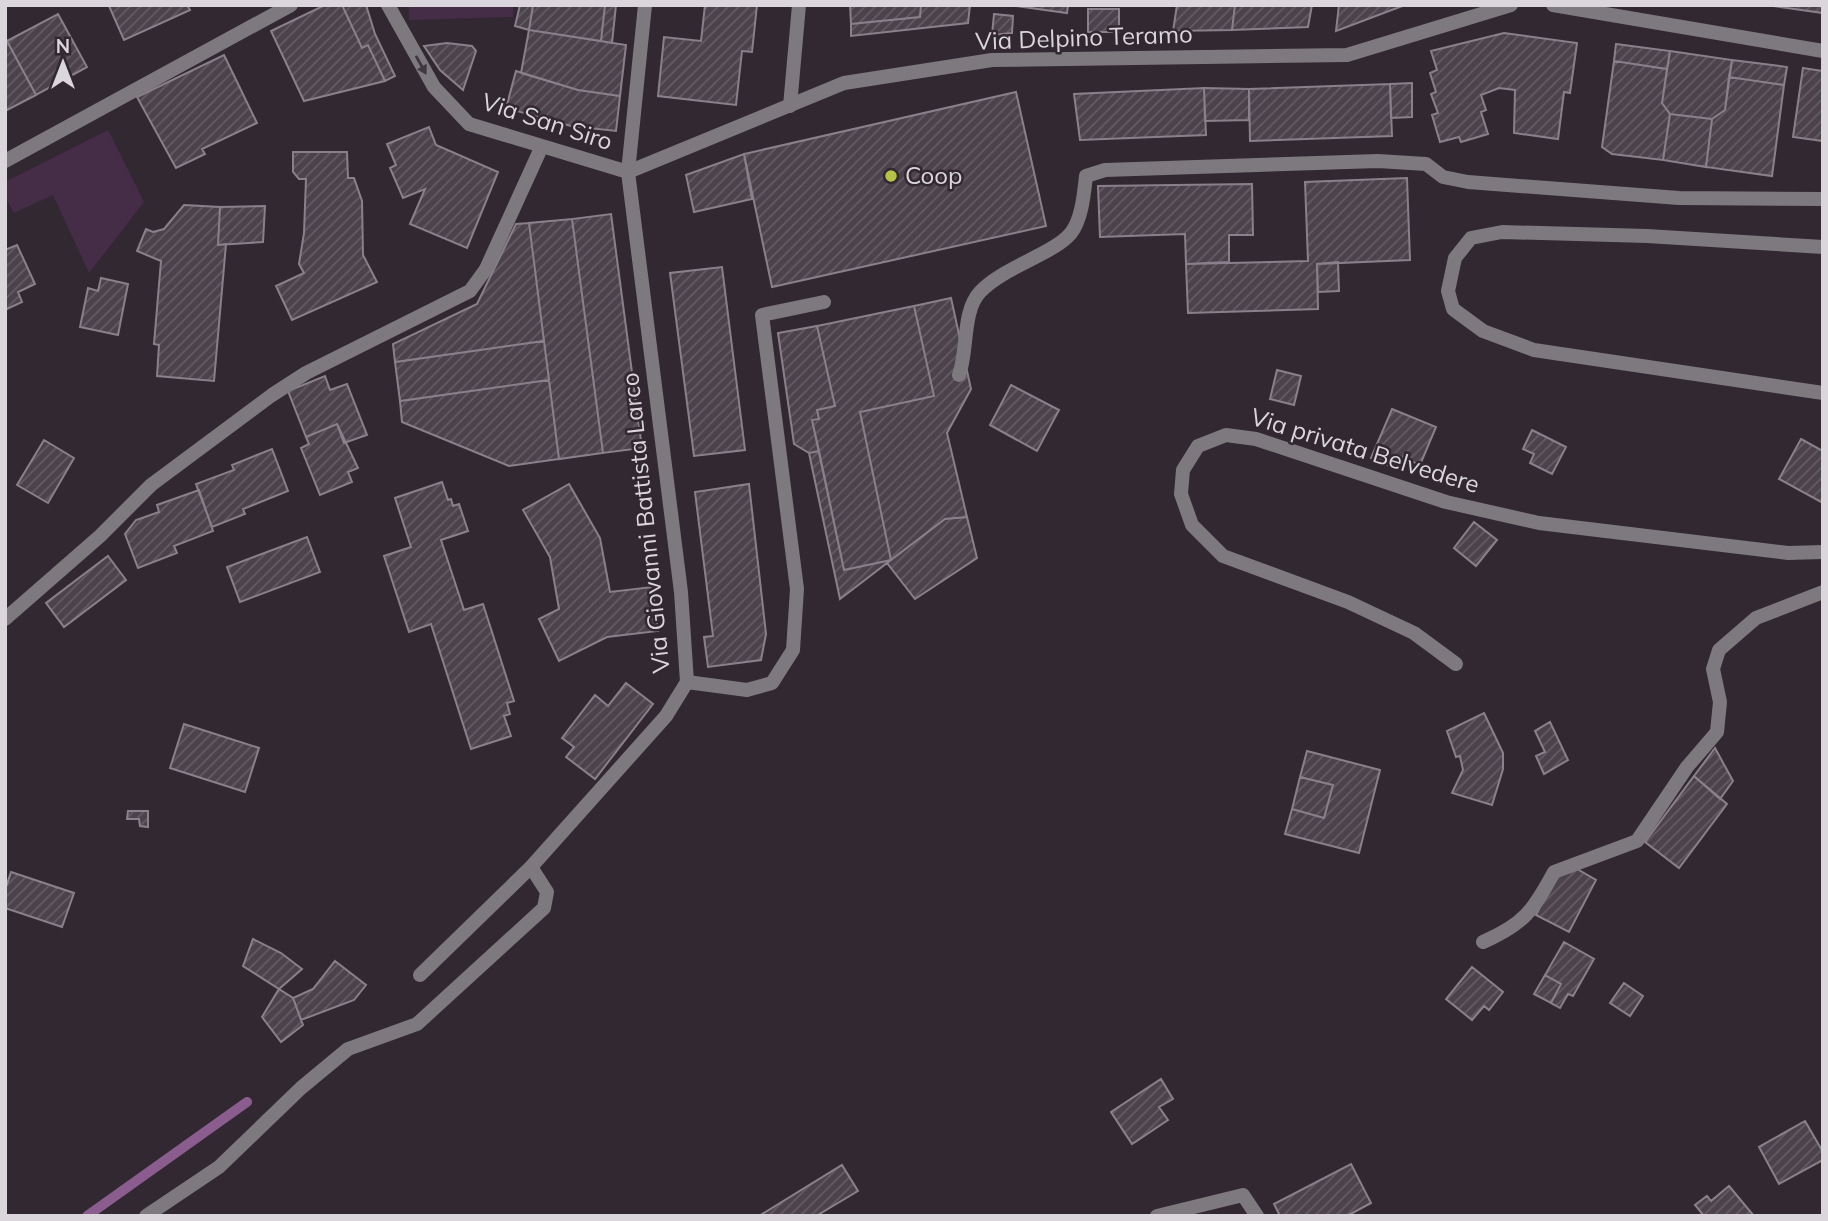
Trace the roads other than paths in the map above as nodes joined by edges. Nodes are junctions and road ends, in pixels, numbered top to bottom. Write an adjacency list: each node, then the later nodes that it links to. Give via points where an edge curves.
1 (291, 5): 10 (street)
2 (388, 5): 9 (street, Via San Siro, one-way to 9, via 434,87 469,124)
3 (645, 5): 11 (street, Via Giovanni Battista Larco)
4 (799, 5): 8 (street)
5 (1511, 5): 8 (street, Via Delpino Teramo, via 1347,55 992,60 844,83)
6 (1553, 5): 7 (street)
7 (1823, 51)
8 (790, 106): 11 (street, Via Delpino Teramo)
9 (542, 146): 11 (street, Via San Siro); 19 (street, via 486,269 470,291 306,373 272,395 151,485)
10 (5, 162)
11 (628, 172): 21 (street, Via Giovanni Battista Larco, via 681,592)
12 (1823, 199): 15 (street, via 1679,198 1468,181 1443,177 1426,164 1378,161 1105,170 1086,176 1071,233 978,294)
13 (1823, 247): 16 (street, via 1502,232 1471,238 1455,258 1448,291 1453,309 1483,331 1534,351)
14 (824, 302): 21 (street, via 762,315 797,589 793,650 772,683 747,690)
15 (959, 375)
16 (1823, 393)
17 (1823, 552): 20 (street, Via privata Belvedere, via 1788,554 1539,523 1446,502 1256,439 1226,435 1198,446 1183,470 1181,494 1192,525 1223,556 1348,601 1414,633)
18 (1823, 592): 23 (street, via 1756,618 1719,650 1713,669 1720,702 1717,732 1637,841 1554,872 1534,911 1514,928)
19 (5, 619)
20 (1456, 664)
21 (687, 682): 22 (street, Via Giovanni Battista Larco, via 666,716)
22 (531, 867): 24 (street, Via Giovanni Battista Larco); 25 (street, via 547,892 544,908 427,1015 417,1024 348,1049 219,1167)
23 (1483, 942)
24 (420, 975)
25 (146, 1216)
26 (1157, 1216): 27 (street, via 1243,1195)
27 (1257, 1216)

